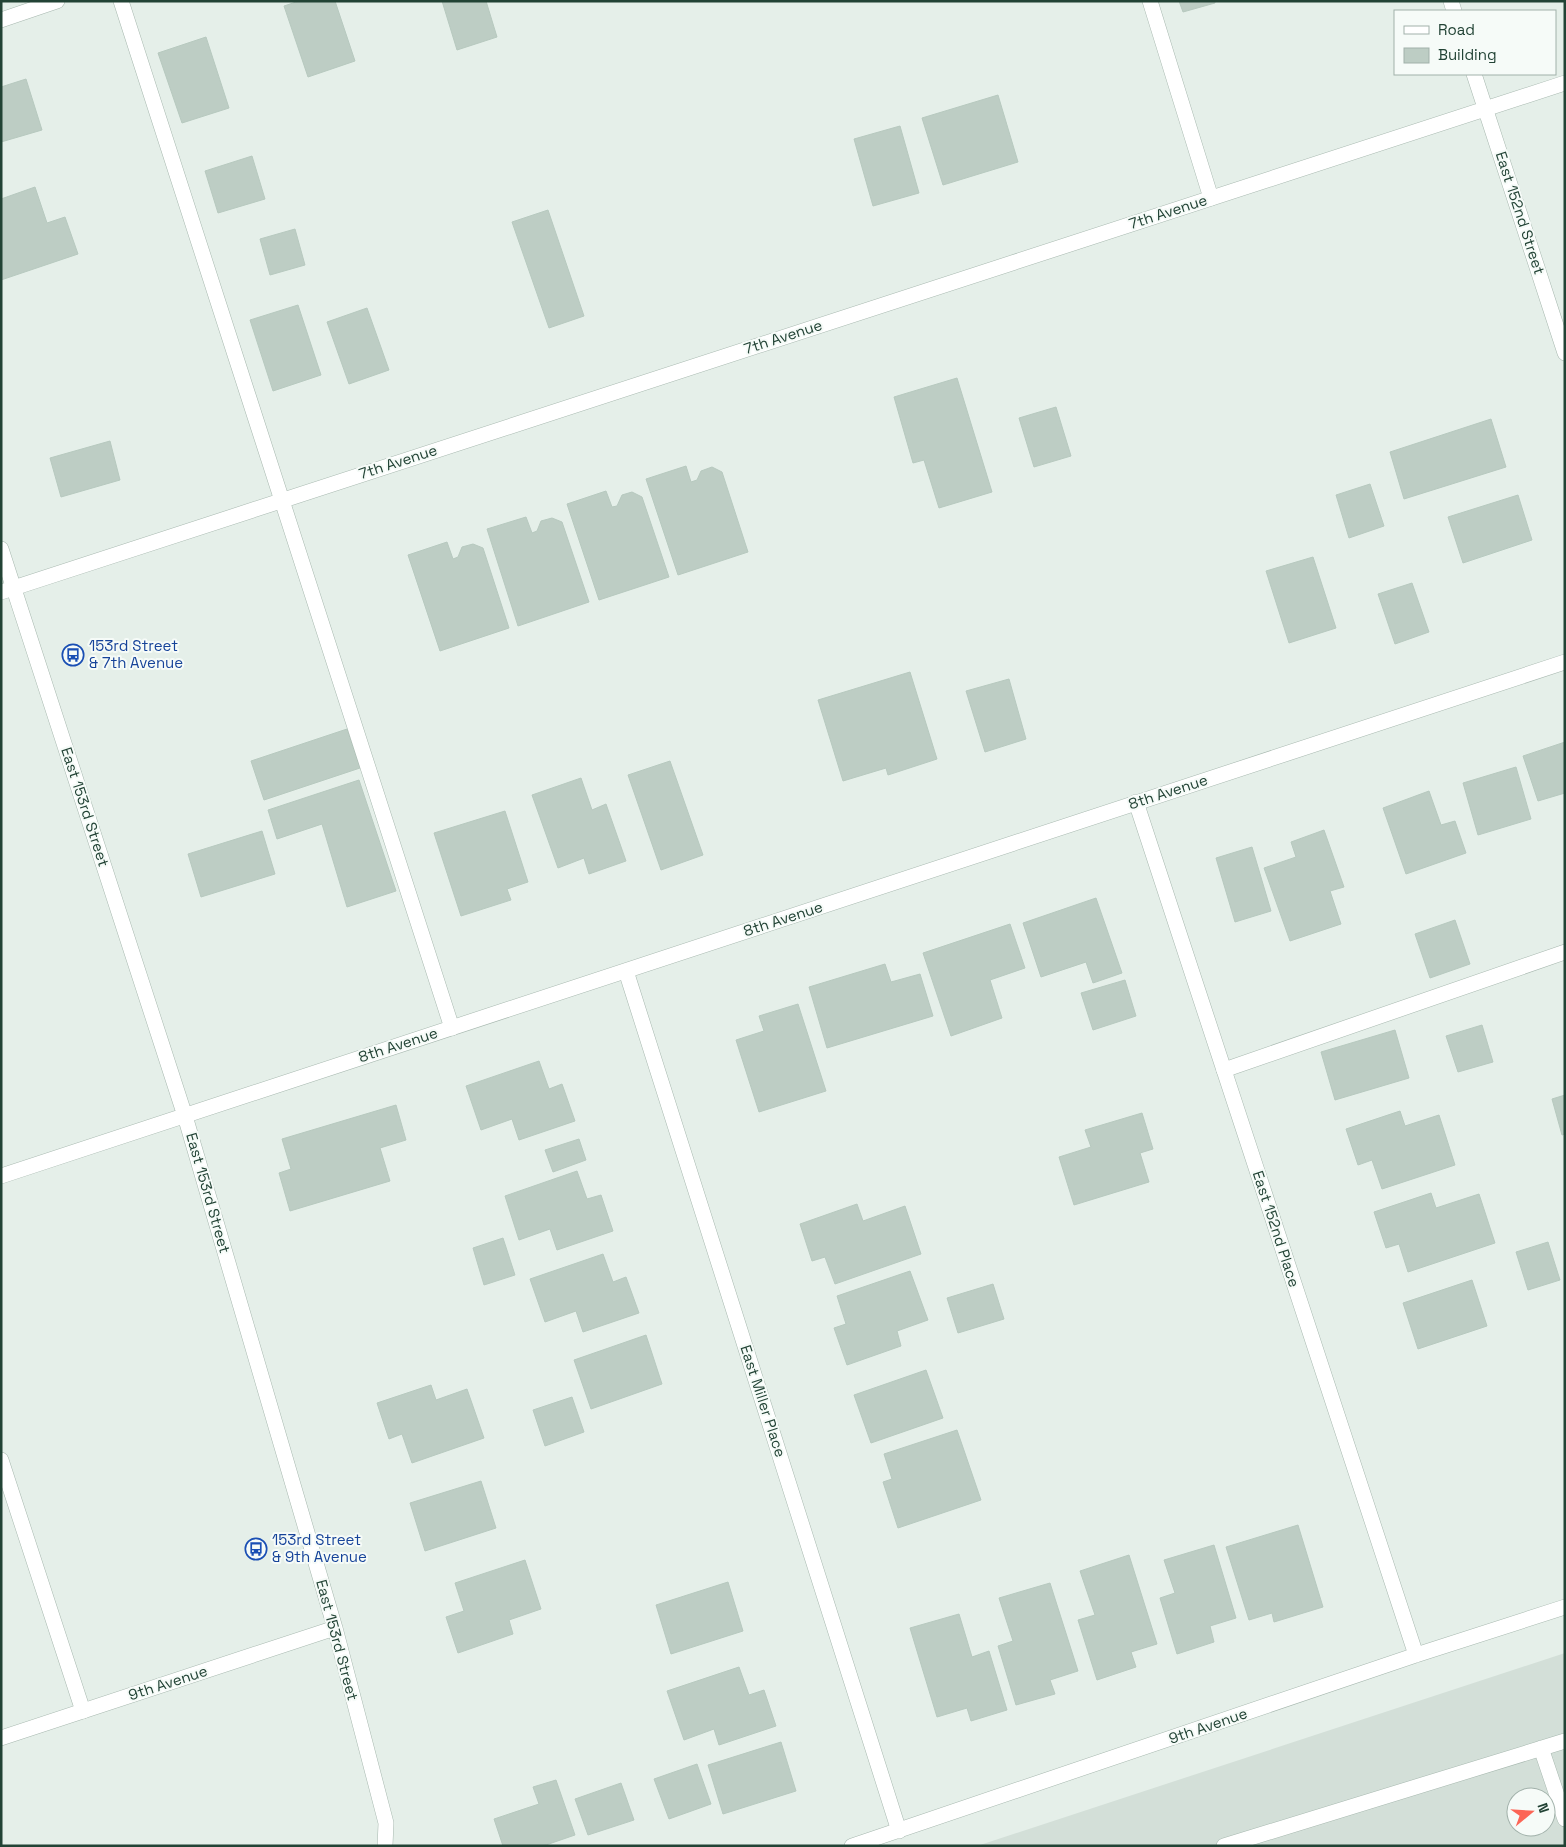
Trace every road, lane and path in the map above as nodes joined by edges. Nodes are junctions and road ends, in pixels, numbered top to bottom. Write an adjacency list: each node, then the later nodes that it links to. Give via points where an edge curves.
1 (57, 1): 4 (street)
2 (121, 1): 10 (street)
3 (1150, 1): 8 (street)
4 (1, 20)
5 (1474, 75): 7 (street, East 152nd Street)
6 (1565, 83): 7 (street, 7th Avenue)
7 (1486, 108): 8 (street, 7th Avenue); 9 (street, East 152nd Street)
8 (1211, 198): 10 (street, 7th Avenue)
9 (1565, 353)
10 (282, 500): 12 (street, 7th Avenue); 17 (street)
11 (1, 548): 12 (street, East 153rd Street)
12 (8, 590): 19 (street, East 153rd Street)
13 (1565, 662): 14 (street, 8th Avenue)
14 (1136, 802): 16 (street, 8th Avenue); 18 (street, East 152nd Place)
15 (1565, 952): 18 (street)
16 (626, 970): 17 (street, 8th Avenue); 30 (street, East Miller Place)
17 (452, 1028): 19 (street, 8th Avenue)
18 (1224, 1070): 24 (street, East 152nd Place)
19 (185, 1116): 20 (street, 8th Avenue); 23 (street, East 153rd Street)
20 (1, 1176)
21 (1, 1460): 25 (street)
22 (1565, 1607): 24 (street, 9th Avenue)
23 (335, 1628): 25 (street, 9th Avenue); 31 (street, East 153rd Street, via 386,1823)
24 (1416, 1655): 30 (street, 9th Avenue)
25 (83, 1711): 26 (street, 9th Avenue)
26 (1, 1738)
27 (1565, 1741): 28 (street)
28 (1541, 1748): 29 (street); 33 (street)
29 (1565, 1820)
30 (899, 1831): 32 (street, 9th Avenue)
31 (385, 1846)
32 (852, 1846)
33 (1224, 1846)

